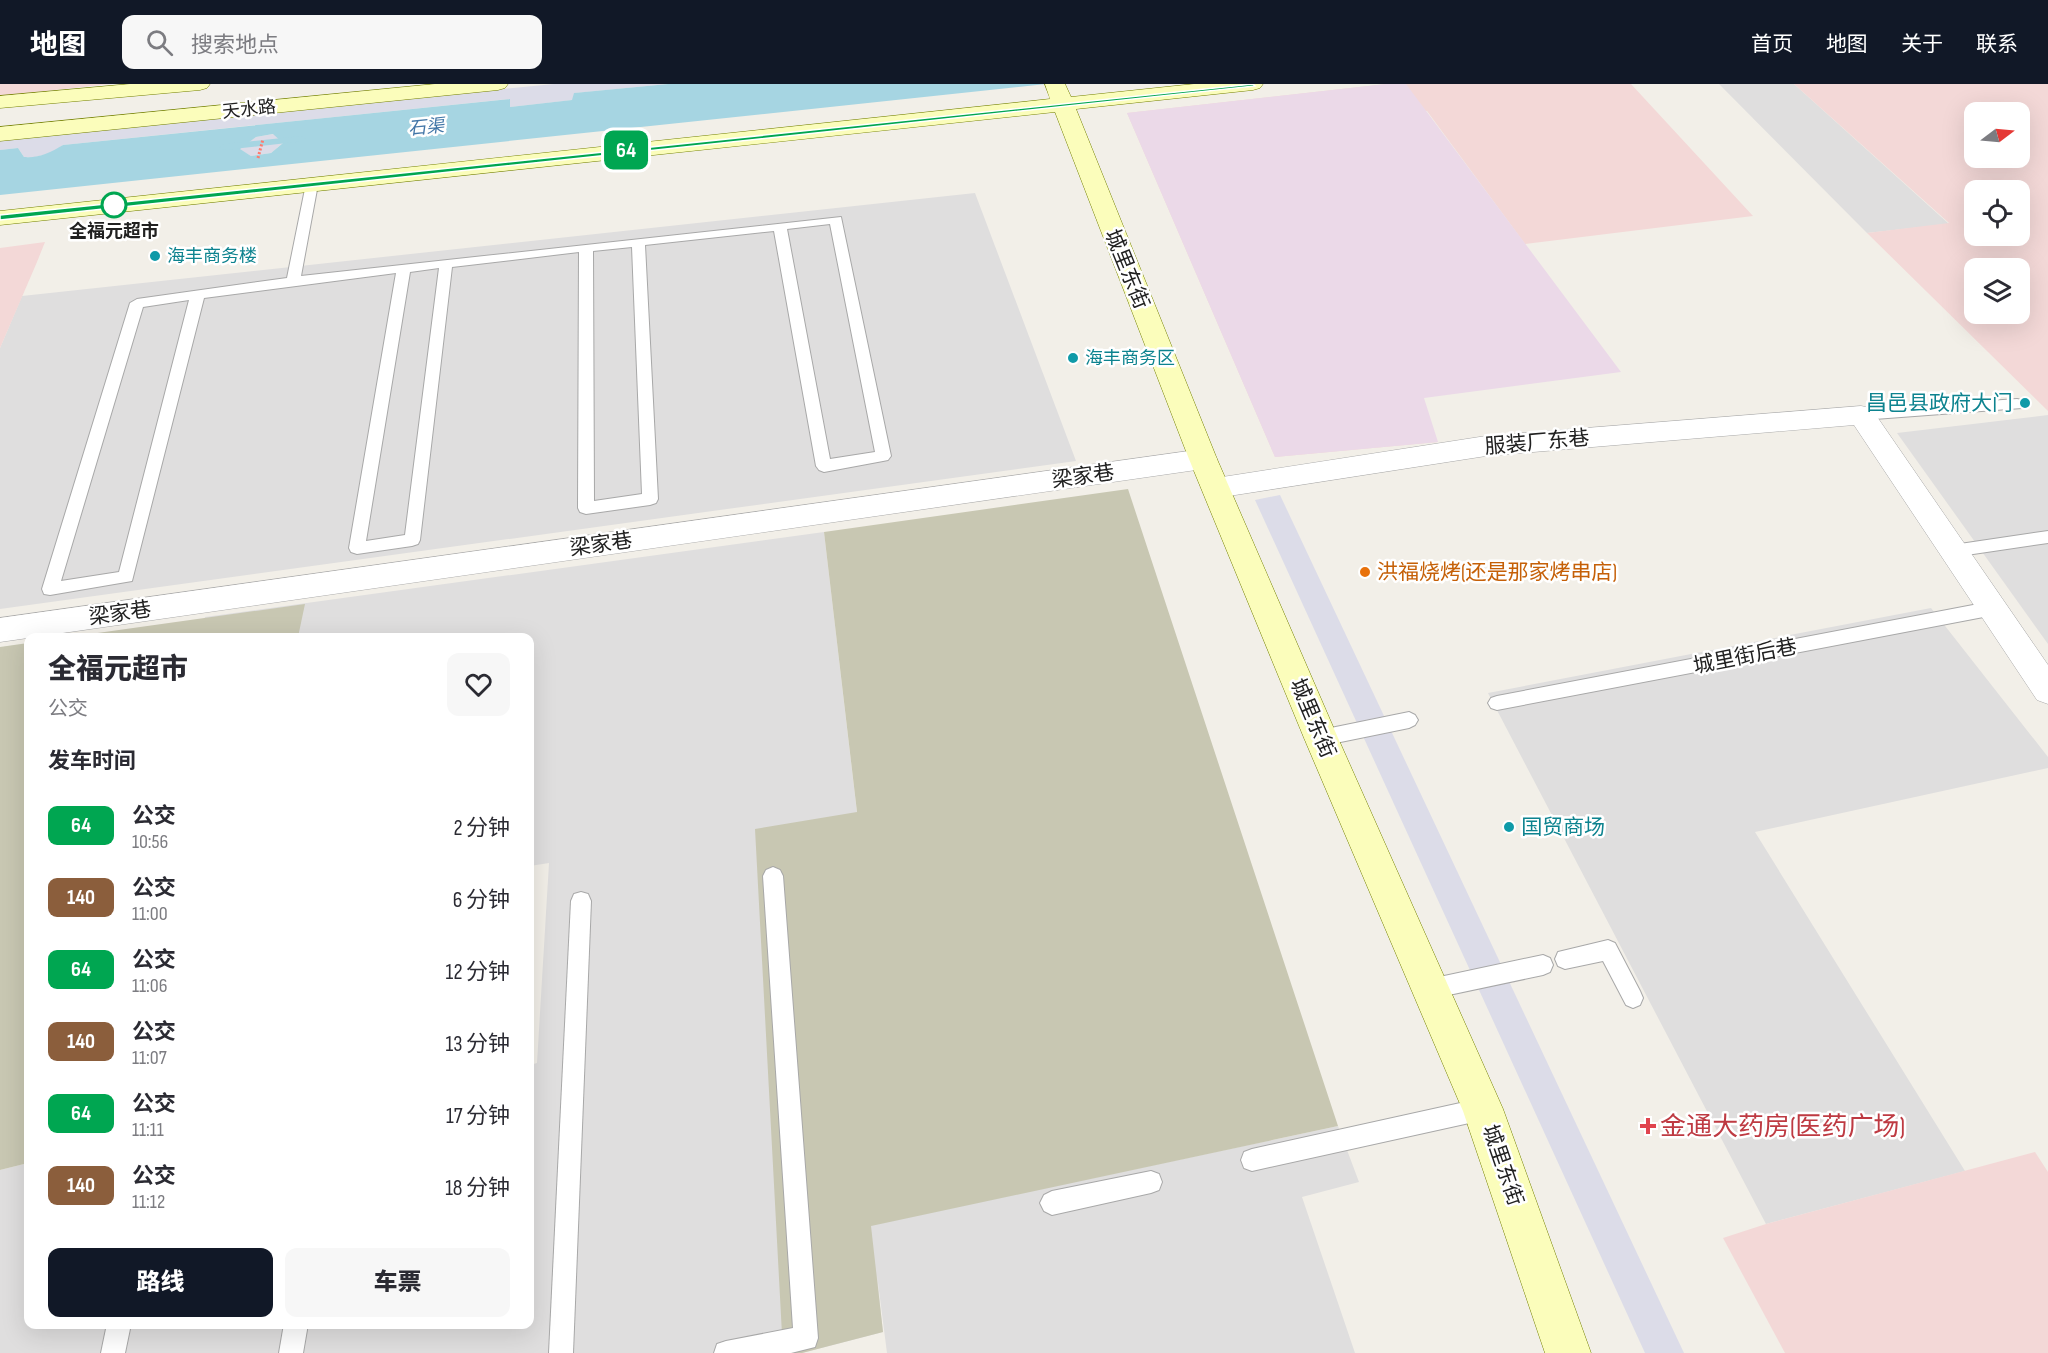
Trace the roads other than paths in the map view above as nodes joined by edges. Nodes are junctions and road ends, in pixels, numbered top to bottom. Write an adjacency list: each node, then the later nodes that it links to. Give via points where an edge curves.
1 (200, 84): 5 (street, 天水路)
2 (498, 84): 6 (street, 天水路)
3 (1253, 84): 4 (street)
4 (1057, 91): 7 (street); 18 (street, 城里东街)
5 (0, 102)
6 (0, 134)
7 (312, 184): 8 (street); 14 (lane)
8 (0, 218)
9 (780, 226): 9 (lane, via 836,220 884,456 824,466); 10 (lane)
10 (638, 242): 11 (lane); 11 (lane, via 650,499 586,508)
11 (586, 248): 12 (lane)
12 (446, 264): 13 (lane); 13 (lane, via 412,540 357,548)
13 (404, 268): 14 (lane)
14 (293, 281): 15 (lane)
15 (198, 293): 15 (lane, via 137,303 50,590 126,577)
16 (2017, 404): 17 (lane)
17 (1861, 415): 18 (street, 服装厂东巷); 20 (street)
18 (1209, 474): 22 (street, 梁家巷); 26 (street, 城里东街)
19 (2048, 537): 20 (lane)
20 (1953, 551): 21 (street)
21 (1994, 608): 23 (street); 24 (lane, 城里街后巷)
22 (0, 630)
23 (2048, 691)
24 (1497, 704)
25 (1409, 720): 26 (lane)
26 (1321, 738): 31 (street, 城里东街)
27 (774, 876): 42 (lane, via 806,1338)
28 (581, 901): 41 (lane)
29 (1564, 959): 32 (lane, via 1608,950)
30 (1543, 965): 31 (lane)
31 (1430, 989): 33 (street, 城里东街)
32 (1634, 998)
33 (1483, 1109): 34 (lane); 43 (street, 城里东街)
34 (1252, 1160)
35 (1151, 1182): 36 (lane)
36 (1052, 1203)
37 (118, 1329): 39 (lane)
38 (295, 1329): 40 (lane)
39 (113, 1353)
40 (291, 1353)
41 (561, 1353)
42 (726, 1353)
43 (1568, 1353)

